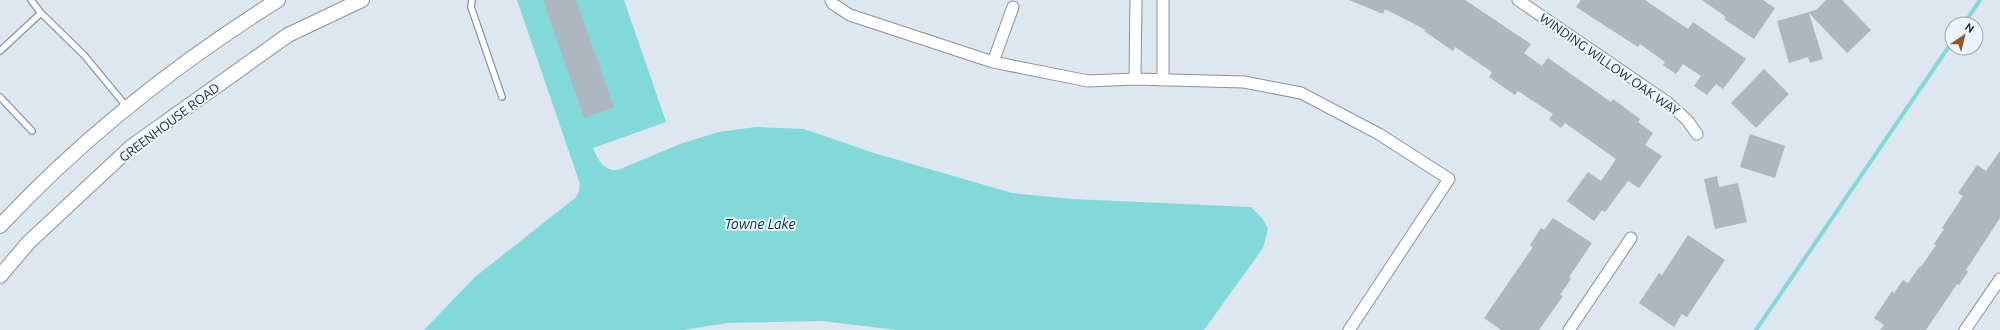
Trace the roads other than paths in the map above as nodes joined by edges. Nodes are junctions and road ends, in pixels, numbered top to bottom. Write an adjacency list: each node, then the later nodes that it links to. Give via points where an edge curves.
1 (31, 0): 10 (lane)
2 (278, 0): 17 (street, via 198,52)
3 (362, 0): 22 (street, GREENHOUSE ROAD, via 288,35 131,147 29,242)
4 (472, 0): 16 (lane, via 471,7)
5 (831, 0): 12 (street, via 850,15)
6 (1136, 0): 13 (street)
7 (1163, 0): 14 (street)
8 (1518, 0): 19 (street, WINDING WILLOW OAK WAY, via 1667,102 1687,120)
9 (1013, 7): 12 (street)
10 (41, 13): 11 (lane); 17 (lane, via 84,55)
11 (0, 51)
12 (993, 62): 13 (street, via 1088,81)
13 (1135, 79): 14 (street)
14 (1163, 80): 24 (street, via 1244,82 1301,93 1379,134 1448,179)
15 (0, 97): 18 (lane)
16 (502, 97)
17 (126, 106): 20 (street, via 72,152)
18 (32, 131)
19 (1697, 134)
20 (2, 221)
21 (1631, 238): 25 (street)
22 (0, 276)
23 (2000, 279): 26 (street)
24 (1349, 330)
25 (1569, 330)
26 (1965, 330)

